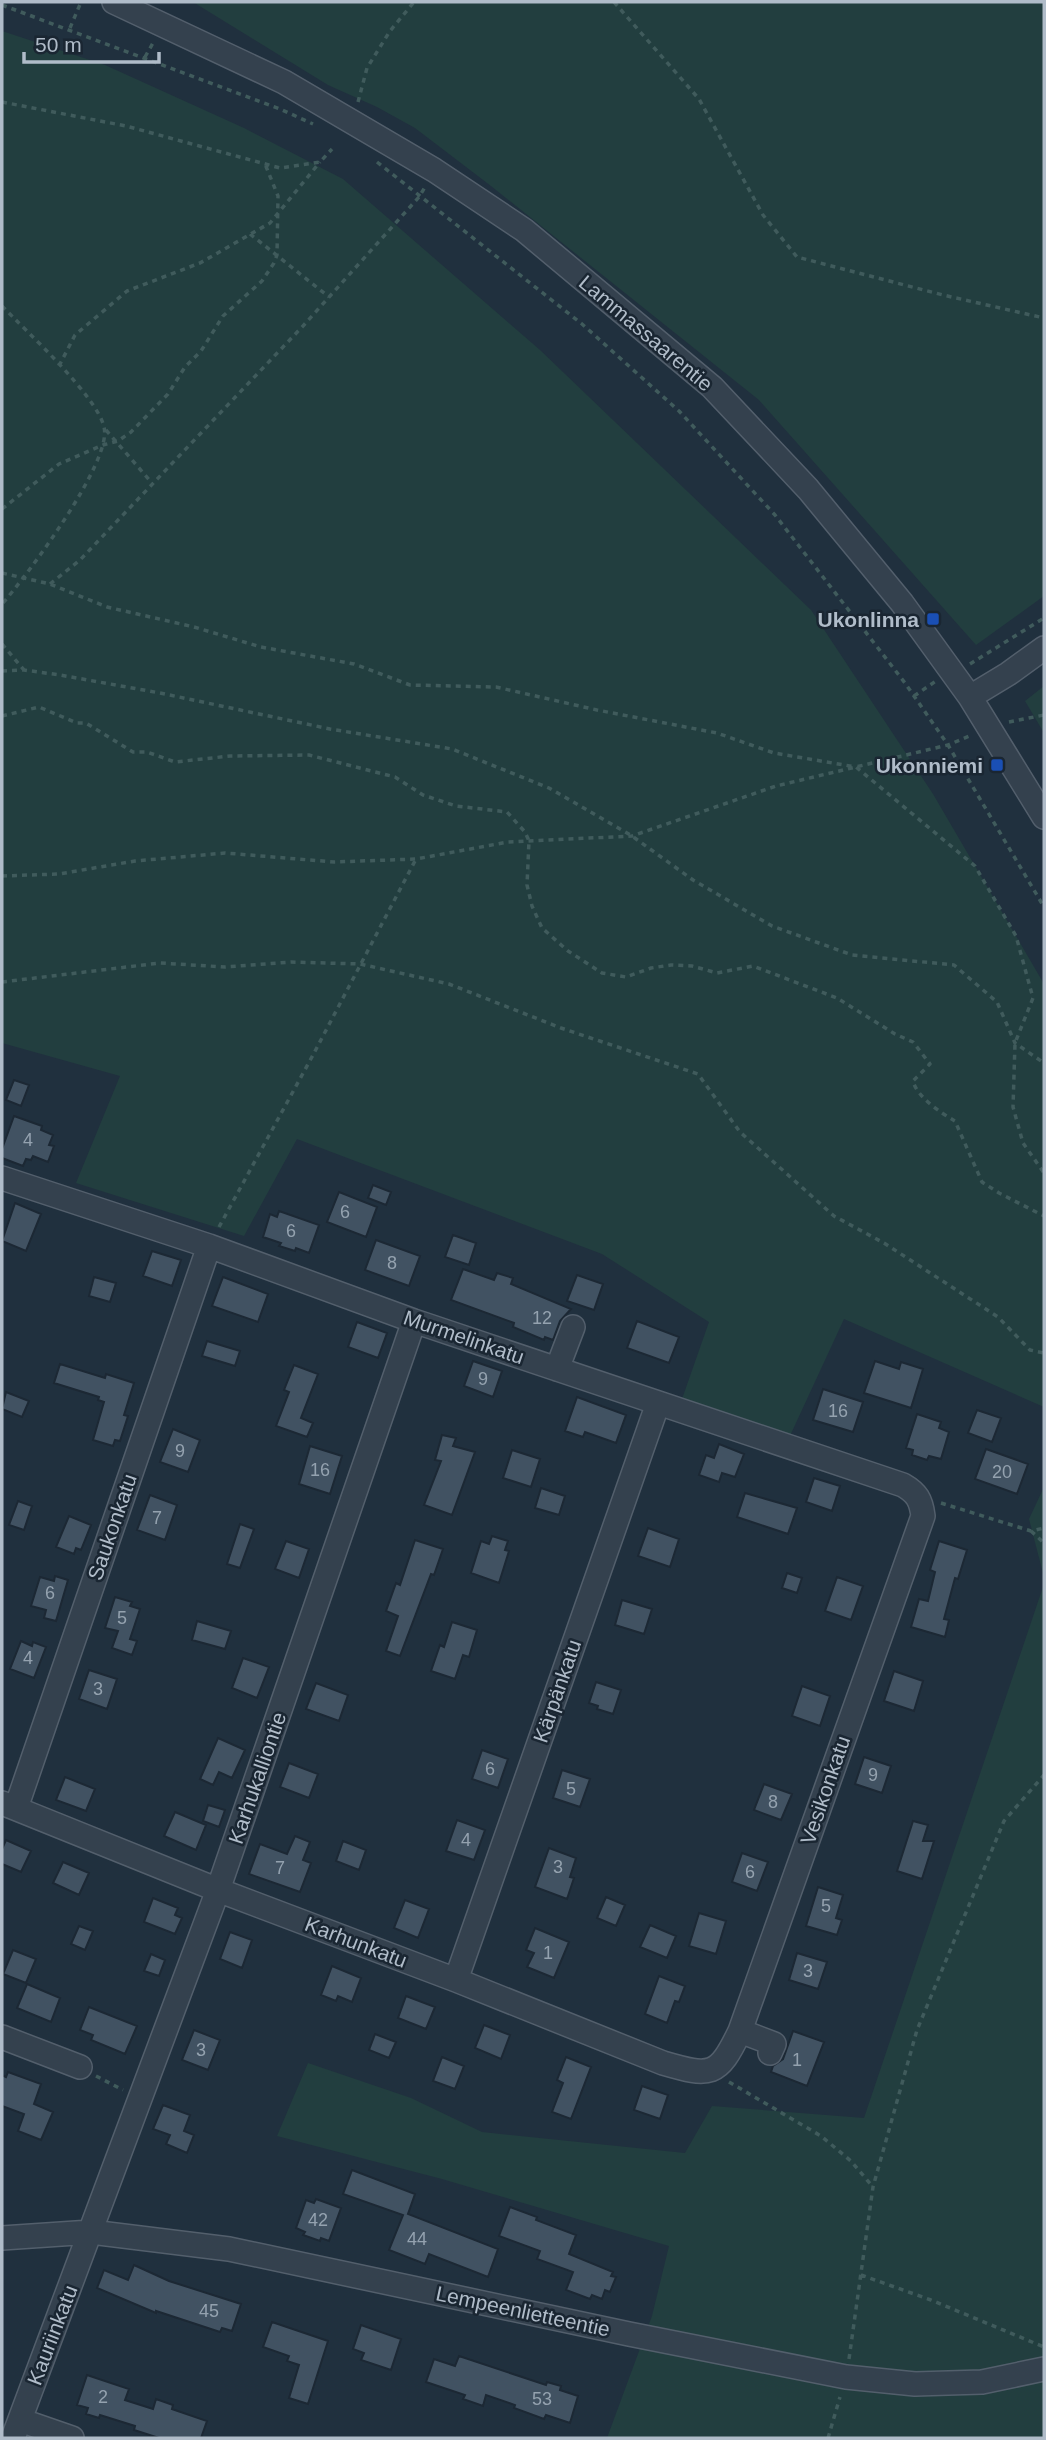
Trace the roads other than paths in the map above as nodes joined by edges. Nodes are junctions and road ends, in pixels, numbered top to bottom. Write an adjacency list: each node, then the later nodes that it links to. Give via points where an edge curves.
1 (114, 2): 3 (street, Lammassaarentie, via 284,82 434,170 524,230 712,387 808,489 902,603)
2 (1044, 648): 3 (street)
3 (970, 697): 4 (street, Lammassaarentie)
4 (1044, 817)
5 (2, 1178): 6 (street, Murmelinkatu)
6 (209, 1246): 7 (street, Murmelinkatu); 12 (street, Saukonkatu)
7 (414, 1321): 9 (street, Murmelinkatu); 13 (street, Karhukalliontie)
8 (573, 1327): 9 (street)
9 (557, 1369): 10 (street, Murmelinkatu)
10 (658, 1403): 11 (street, Murmelinkatu, via 903,1485); 14 (street, Kärpänkatu)
11 (921, 1502): 15 (street, Vesikonkatu, via 923,1516)
12 (9, 1805): 13 (street, Karhunkatu)
13 (218, 1890): 14 (street, Karhunkatu); 20 (street, Karhukalliontie)
14 (456, 1980): 19 (street, Karhunkatu, via 663,2063 691,2071)
15 (740, 2032): 17 (street, via 774,2044); 19 (street, Vesikonkatu, via 726,2060)
16 (2, 2037): 18 (street)
17 (770, 2053)
18 (80, 2067)
19 (712, 2070)
20 (91, 2232): 21 (street, Lempeenlietteentie); 22 (street, Lempeenlietteentie, via 229,2249 846,2377 915,2384 982,2382); 23 (street, Kauriinkatu)
21 (2, 2238)
22 (1044, 2369)
23 (16, 2429): 24 (street)
24 (72, 2438)

